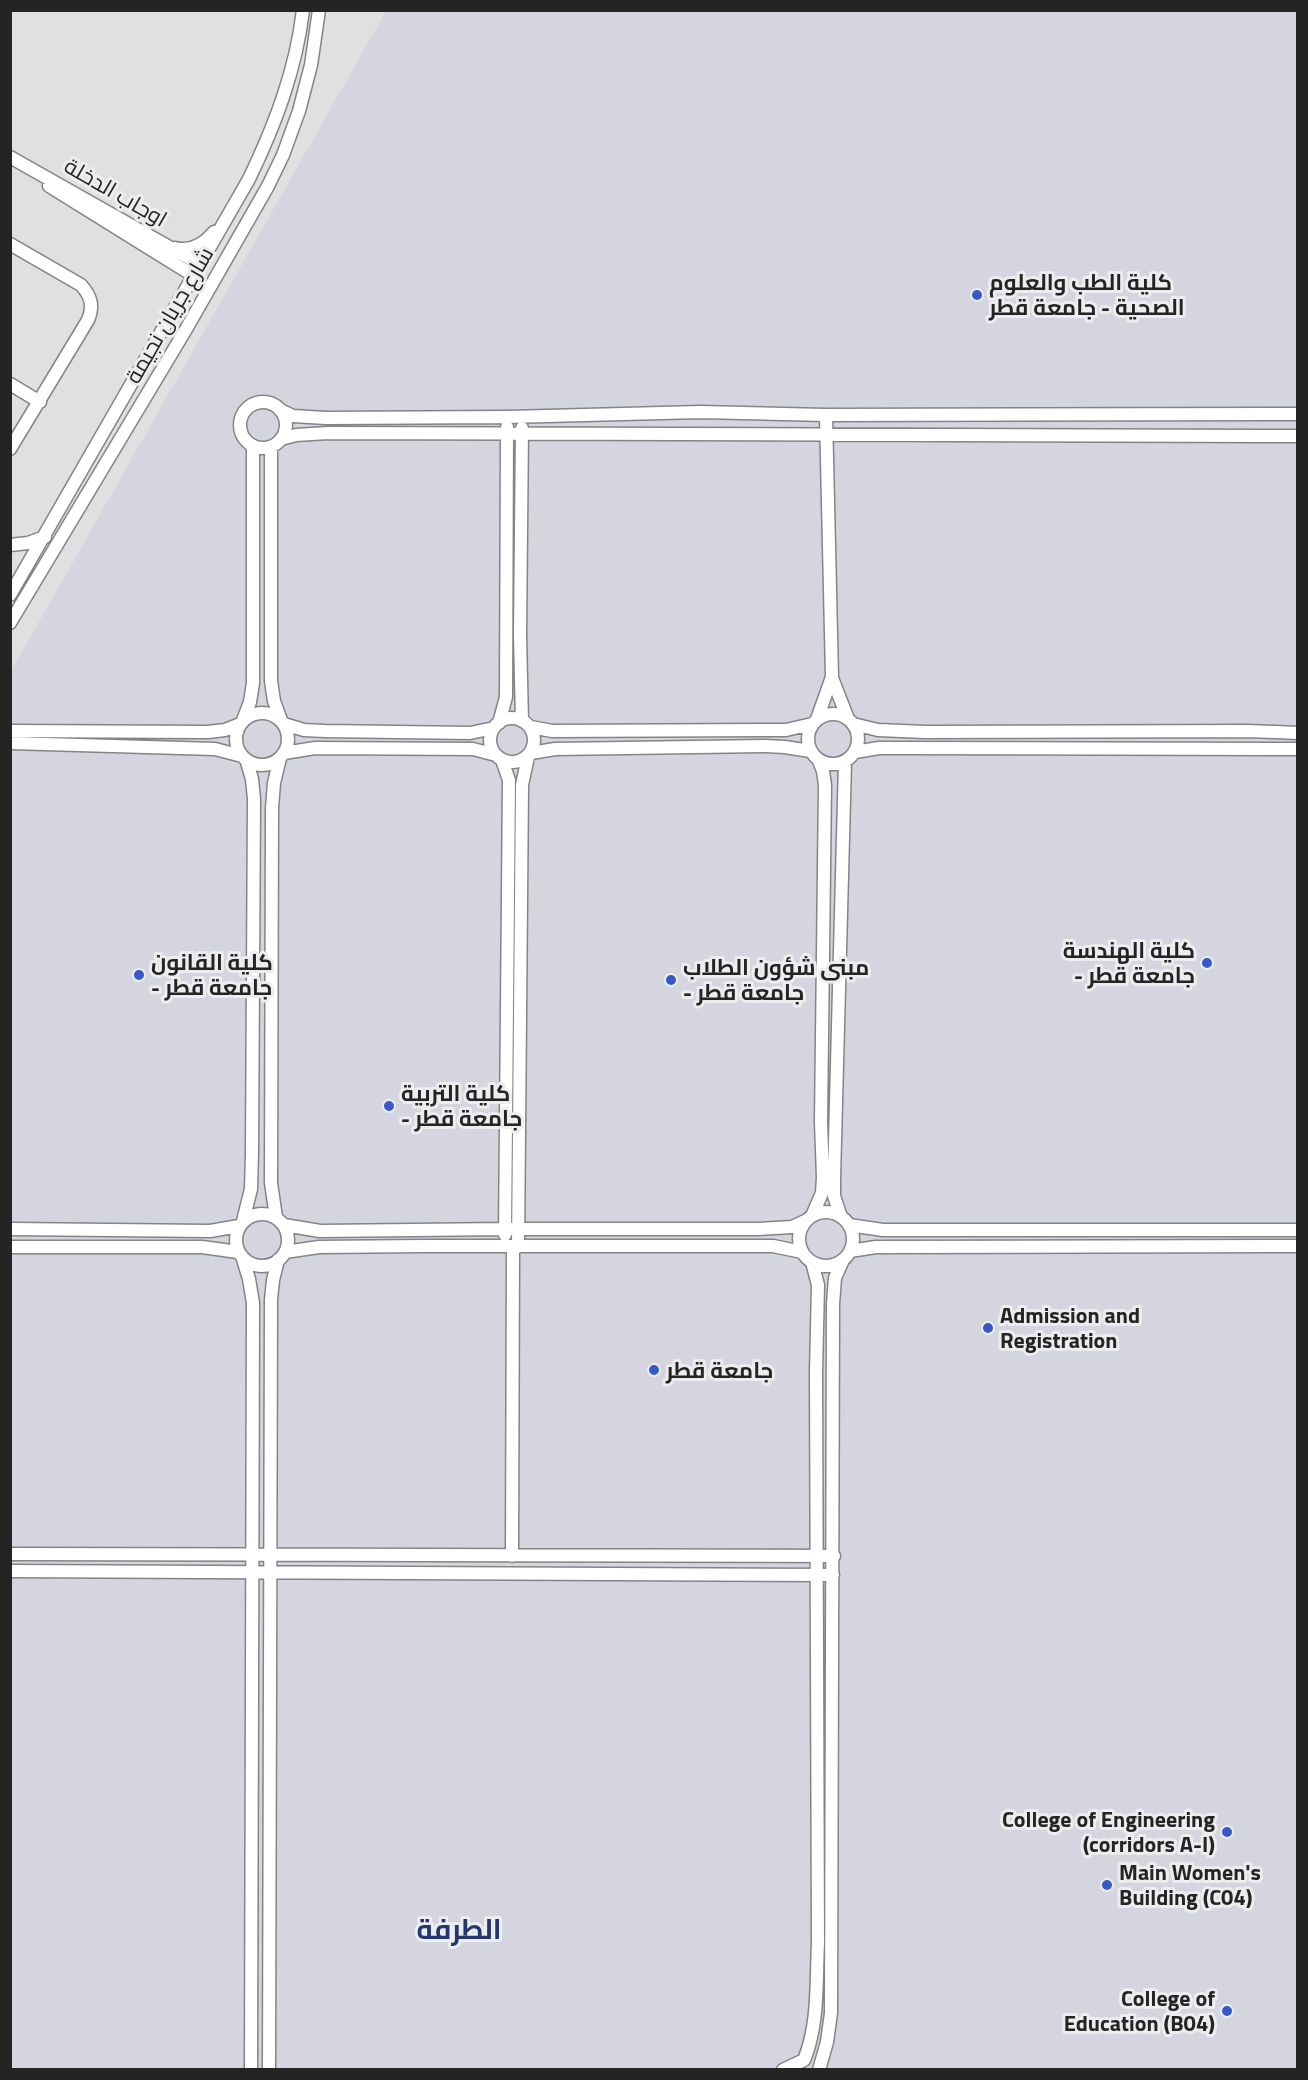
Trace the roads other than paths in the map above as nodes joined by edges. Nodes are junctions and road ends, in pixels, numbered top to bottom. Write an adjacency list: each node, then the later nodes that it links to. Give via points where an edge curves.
1 (303, 10): 4 (street, شارع جريان نجيمة, via 287,85)
2 (319, 10): 31 (street, شارع جريان نجيمة, via 302,99 276,171)
3 (10, 159): 6 (street, اوجاب الدخلة); 7 (street, اوجاب الدخلة)
4 (249, 179): 6 (street, via 236,192 206,241 188,249); 7 (street, شارع جريان نجيمة)
5 (10, 244): 9 (street, via 81,285 91,304 88,320)
6 (170, 247): 7 (street, اوجاب الدخلة)
7 (198, 270): 25 (street, شارع جريان نجيمة)
8 (10, 384): 9 (street)
9 (40, 402): 24 (street)
10 (280, 410): 15 (street, via 293,416 326,418); 21 (street, via 286,424); 22 (street, via 264,403 244,412 240,429)
11 (1298, 414): 12 (street)
12 (1009, 415): 14 (street); 19 (street, via 1003,427)
13 (522, 416): 14 (street, via 700,412); 15 (street); 16 (street)
14 (826, 416): 18 (street)
15 (507, 417): 17 (street)
16 (522, 433): 17 (street); 18 (street); 26 (street)
17 (507, 434): 21 (street, via 312,434); 28 (street)
18 (827, 434): 19 (street); 34 (street)
19 (1006, 435): 20 (street)
20 (1298, 436)
21 (281, 439): 23 (street)
22 (253, 446): 23 (street); 37 (street, via 252,683)
23 (271, 447): 38 (street, via 271,681)
24 (10, 449)
25 (45, 537): 27 (street); 30 (street, شارع جريان نجيمة)
26 (521, 544): 28 (street); 32 (street)
27 (10, 545)
28 (506, 545): 33 (street)
29 (10, 580): 30 (street)
30 (11, 594)
31 (10, 623)
32 (520, 635): 33 (street); 39 (street)
33 (507, 636): 40 (street, via 506,697)
34 (832, 677): 35 (street); 36 (street)
35 (815, 721): 36 (street, via 829,714); 39 (street, via 786,730 552,731); 56 (street, via 807,737)
36 (850, 721): 43 (street, via 878,730); 53 (street, via 858,741)
37 (242, 722): 38 (street, via 265,712); 42 (street, via 208,732); 57 (street, via 236,740)
38 (282, 722): 40 (street, via 304,730 325,731 470,733); 54 (street, via 288,736)
39 (526, 724): 40 (street, via 513,718); 55 (street, via 535,743)
40 (496, 725): 58 (street, via 490,742)
41 (10, 731): 45 (street)
42 (141, 732): 45 (street); 49 (street)
43 (1009, 732): 44 (street); 50 (street)
44 (1054, 732): 46 (street); 51 (street)
45 (110, 733): 48 (street)
46 (1298, 733)
47 (10, 743): 48 (street)
48 (111, 747): 49 (street)
49 (142, 747): 57 (street, via 215,749)
50 (1008, 748): 51 (street); 53 (street, via 879,748)
51 (1052, 748): 52 (street)
52 (1298, 749)
53 (855, 752): 59 (street)
54 (282, 755): 57 (street, via 266,765); 58 (street, via 326,748 473,749); 63 (street, via 272,808 271,1183)
55 (529, 755): 56 (street, via 555,748 765,746); 58 (street, via 513,763); 60 (street, via 522,785)
56 (814, 756): 59 (street, via 832,765); 61 (street, via 823,771 825,785)
57 (244, 757): 65 (street, via 254,799 252,1161 249,1200)
58 (499, 758): 60 (street, via 509,780)
59 (845, 762): 61 (street)
60 (514, 1004): 67 (street)
61 (828, 1193): 62 (street); 64 (street)
62 (809, 1218): 64 (street, via 827,1212); 67 (street, via 792,1227 759,1229); 74 (street, via 799,1236)
63 (280, 1221): 65 (street, via 259,1213); 67 (street, via 320,1231); 76 (street, via 288,1241)
64 (845, 1221): 68 (street, via 883,1230); 77 (street, via 853,1238)
65 (241, 1224): 69 (street, via 217,1230); 75 (street, via 236,1236)
66 (10, 1229): 69 (street)
67 (512, 1229): 72 (street)
68 (1298, 1230)
69 (146, 1231): 73 (street)
70 (1298, 1246): 77 (street, via 876,1247)
71 (10, 1247): 73 (street)
72 (512, 1247): 74 (street, via 773,1246); 76 (street, via 319,1247); 89 (street)
73 (147, 1248): 75 (street, via 202,1247)
74 (802, 1252): 78 (street)
75 (240, 1254): 76 (street, via 256,1265 268,1265); 87 (street, via 252,1303)
76 (282, 1256): 88 (street, via 271,1300)
77 (846, 1256): 78 (street, via 827,1266); 80 (street, via 835,1278)
78 (812, 1262): 79 (street, via 818,1285)
79 (817, 1305): 80 (street); 81 (street)
80 (833, 1306): 82 (street)
81 (817, 1452): 82 (street); 83 (street)
82 (834, 1452): 84 (street)
83 (817, 1529): 84 (street); 91 (street)
84 (834, 1529): 92 (street)
85 (10, 1554): 86 (street)
86 (62, 1554): 87 (street); 94 (street)
87 (252, 1554): 88 (street); 95 (street)
88 (271, 1554): 89 (street); 96 (street)
89 (511, 1555): 90 (street); 97 (street); 98 (street)
90 (671, 1555): 91 (street); 99 (street)
91 (817, 1555): 92 (street); 100 (street)
92 (834, 1556): 101 (street)
93 (10, 1571): 94 (street)
94 (63, 1571): 95 (street)
95 (252, 1572): 96 (street); 104 (street)
96 (271, 1573): 97 (street); 105 (street)
97 (501, 1573): 98 (street)
98 (519, 1573): 99 (street)
99 (671, 1574): 100 (street)
100 (818, 1575): 101 (street); 102 (street)
101 (834, 1575): 103 (street)
102 (818, 1943): 103 (street); 106 (street, via 816,2006 808,2046 804,2060)
103 (832, 1943): 107 (street, via 831,2013)
104 (251, 2070)
105 (269, 2070)
106 (783, 2070)
107 (819, 2070)

